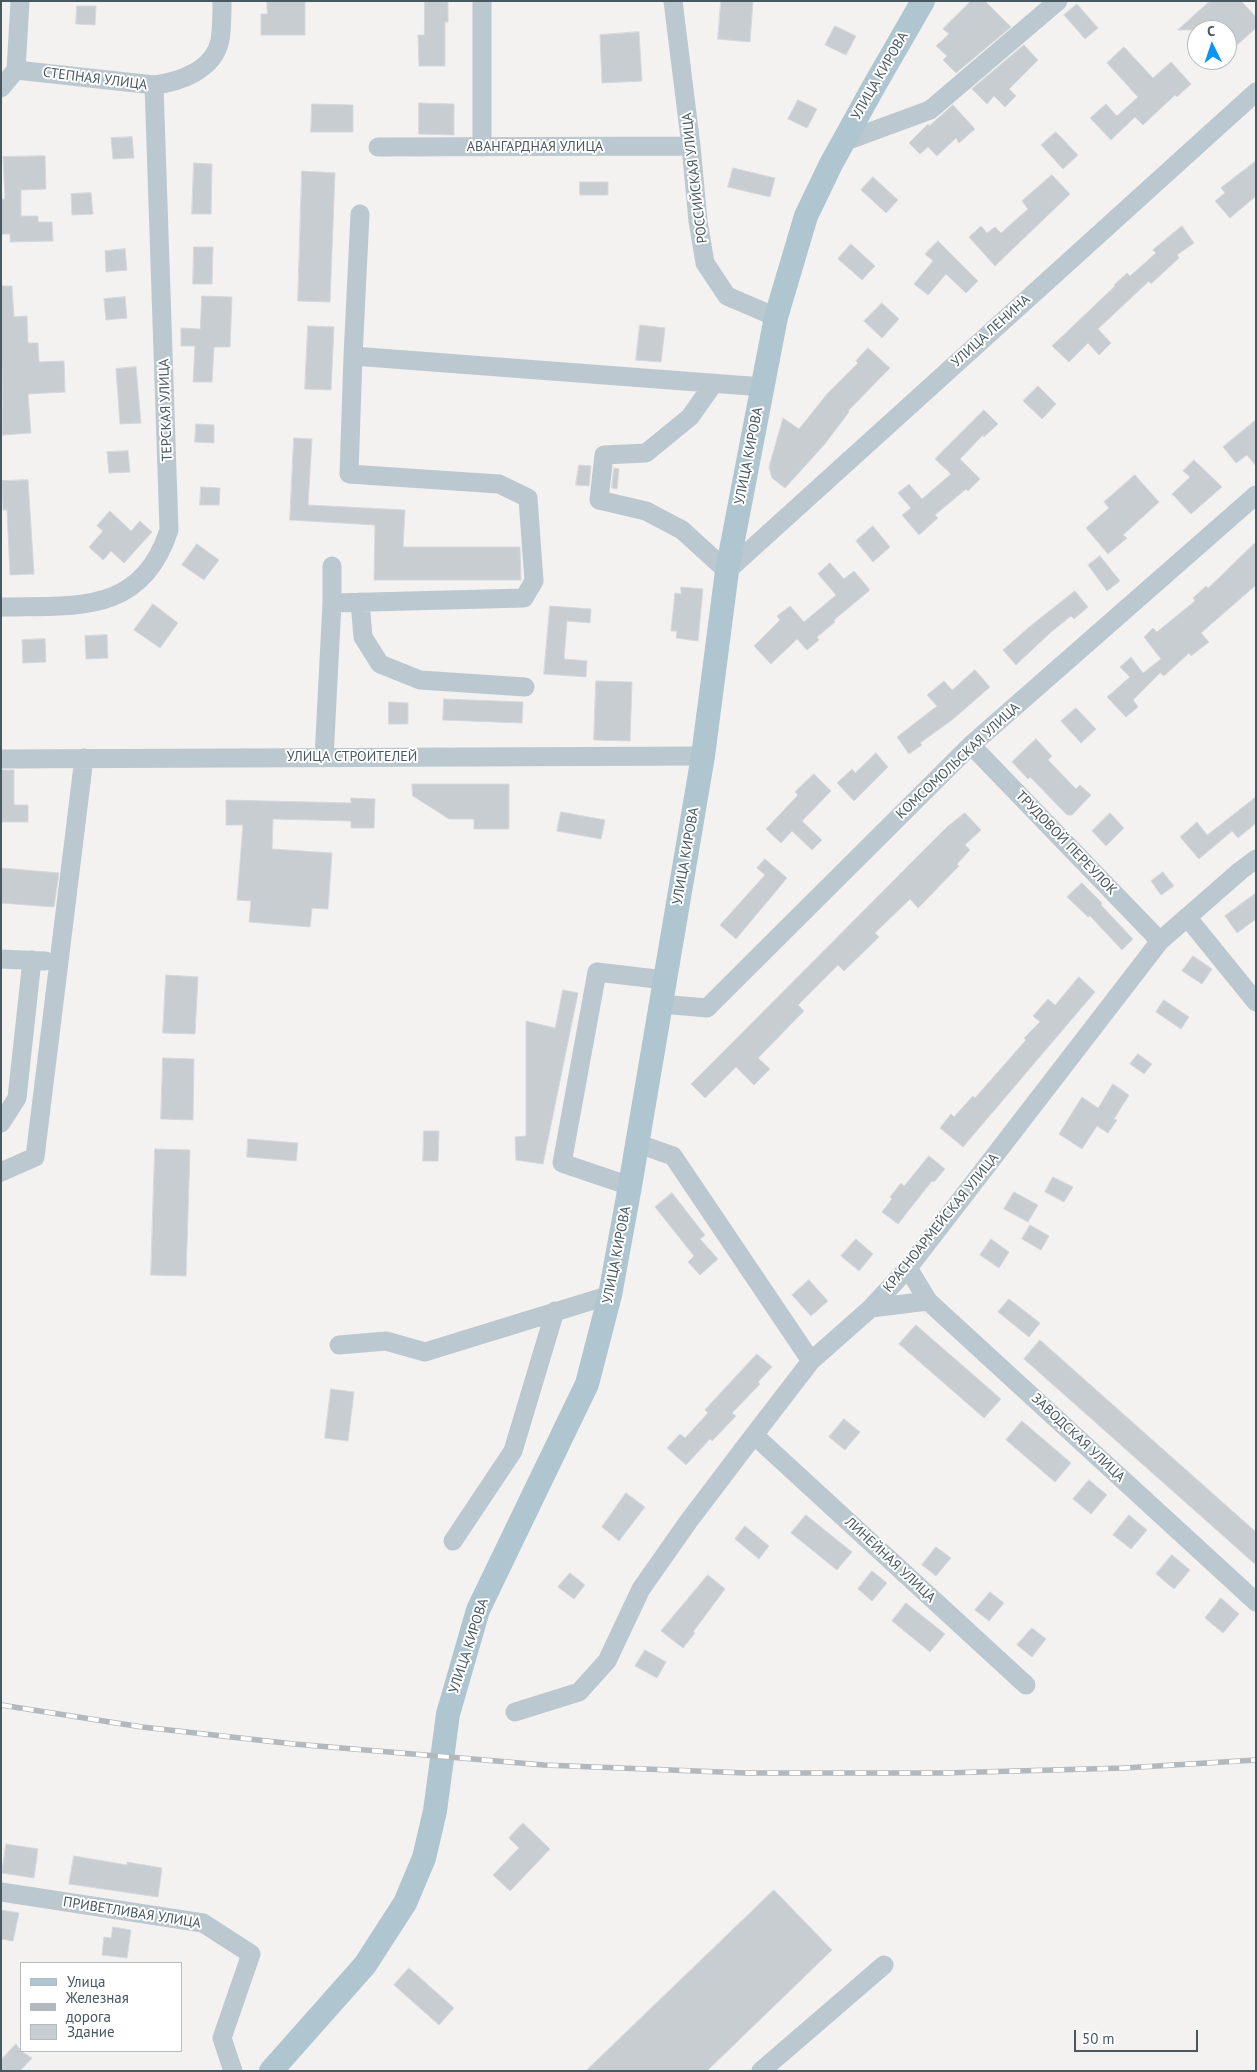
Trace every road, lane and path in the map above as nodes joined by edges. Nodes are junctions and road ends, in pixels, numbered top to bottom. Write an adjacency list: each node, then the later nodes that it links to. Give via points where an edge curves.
1 (20, 1): 7 (street)
2 (222, 1): 8 (street, СТЕПНАЯ УЛИЦА, via 220,40 216,51 189,76)
3 (482, 1): 14 (street)
4 (673, 1): 12 (street, РОССИЙСКАЯ УЛИЦА)
5 (924, 1): 11 (main road, УЛИЦА КИРОВА)
6 (1058, 1): 11 (street, via 930,110)
7 (16, 70): 8 (street, СТЕПНАЯ УЛИЦА); 9 (street)
8 (154, 86): 25 (street, ТЕРСКАЯ УЛИЦА, via 169,530 153,566 140,580 115,596 87,604)
9 (1, 88)
10 (1256, 92): 22 (street, УЛИЦА ЛЕНИНА)
11 (843, 142): 16 (main road, УЛИЦА КИРОВА, via 806,216)
12 (691, 146): 14 (street, АВАНГАРДНАЯ УЛИЦА); 16 (street, РОССИЙСКАЯ УЛИЦА, via 698,221 706,263 727,296)
13 (378, 147): 14 (street, АВАНГАРДНАЯ УЛИЦА)
14 (482, 147)
15 (360, 214): 17 (street)
16 (776, 317): 19 (main road, УЛИЦА КИРОВА)
17 (353, 356): 18 (street); 23 (street, via 349,474 500,484 528,498 534,581 524,598)
18 (714, 383): 19 (street); 22 (street, via 690,417 646,453 604,455 598,500 646,511 682,530)
19 (763, 387): 22 (main road, УЛИЦА КИРОВА)
20 (1256, 495): 27 (street, КОМСОМОЛЬСКАЯ УЛИЦА)
21 (332, 566): 24 (street)
22 (727, 571): 28 (main road, УЛИЦА КИРОВА)
23 (360, 602): 24 (street); 26 (street, via 363,637 380,664 420,680)
24 (332, 603): 30 (street)
25 (1, 607)
26 (525, 687)
27 (971, 745): 34 (street, ТРУДОВОЙ ПЕРЕУЛОК); 40 (street, КОМСОМОЛЬСКАЯ УЛИЦА, via 707,1008)
28 (703, 756): 30 (street, УЛИЦА СТРОИТЕЛЕЙ); 38 (main road, УЛИЦА КИРОВА)
29 (84, 758): 30 (street, УЛИЦА СТРОИТЕЛЕЙ); 31 (street, УЛИЦА СТРОИТЕЛЕЙ); 37 (street)
30 (324, 758)
31 (1, 759)
32 (1256, 859): 33 (street, КРАСНОАРМЕЙСКАЯ УЛИЦА)
33 (1187, 917): 34 (street, КРАСНОАРМЕЙСКАЯ УЛИЦА); 39 (street)
34 (1160, 941): 45 (street, КРАСНОАРМЕЙСКАЯ УЛИЦА)
35 (1, 959): 36 (street)
36 (32, 960): 37 (street); 41 (street, via 17,1098)
37 (59, 962): 43 (street, via 34,1157)
38 (665, 980): 40 (main road, УЛИЦА КИРОВА); 44 (street, via 597,972 562,1163)
39 (1256, 1002)
40 (661, 1004): 42 (main road, УЛИЦА КИРОВА)
41 (1, 1123)
42 (636, 1143): 44 (main road, УЛИЦА КИРОВА); 51 (street, via 673,1156)
43 (1, 1172)
44 (630, 1186): 46 (main road, УЛИЦА КИРОВА)
45 (908, 1268): 47 (street, ЗАВОДСКАЯ УЛИЦА); 48 (street, КРАСНОАРМЕЙСКАЯ УЛИЦА)
46 (610, 1295): 49 (street); 60 (main road, УЛИЦА КИРОВА, via 587,1384 478,1610 448,1714 435,1811 424,1858 405,1903 366,1965)
47 (928, 1301): 48 (street); 54 (street, ЗАВОДСКАЯ УЛИЦА)
48 (871, 1308): 51 (street, КРАСНОАРМЕЙСКАЯ УЛИЦА)
49 (555, 1311): 50 (street, via 425,1352 386,1341); 53 (street, via 513,1451)
50 (340, 1344)
51 (811, 1360): 52 (street, КРАСНОАРМЕЙСКАЯ УЛИЦА)
52 (754, 1435): 55 (street, ЛИНЕЙНАЯ УЛИЦА); 56 (street, КРАСНОАРМЕЙСКАЯ УЛИЦА, via 641,1589 607,1660 579,1692)
53 (453, 1542)
54 (1256, 1602)
55 (1026, 1685)
56 (515, 1712)
57 (1, 1892): 59 (street, ПРИВЕТЛИВАЯ УЛИЦА, via 203,1923 250,1954 222,2038)
58 (884, 1965): 61 (street)
59 (233, 2071)
60 (271, 2071)
61 (761, 2071)

